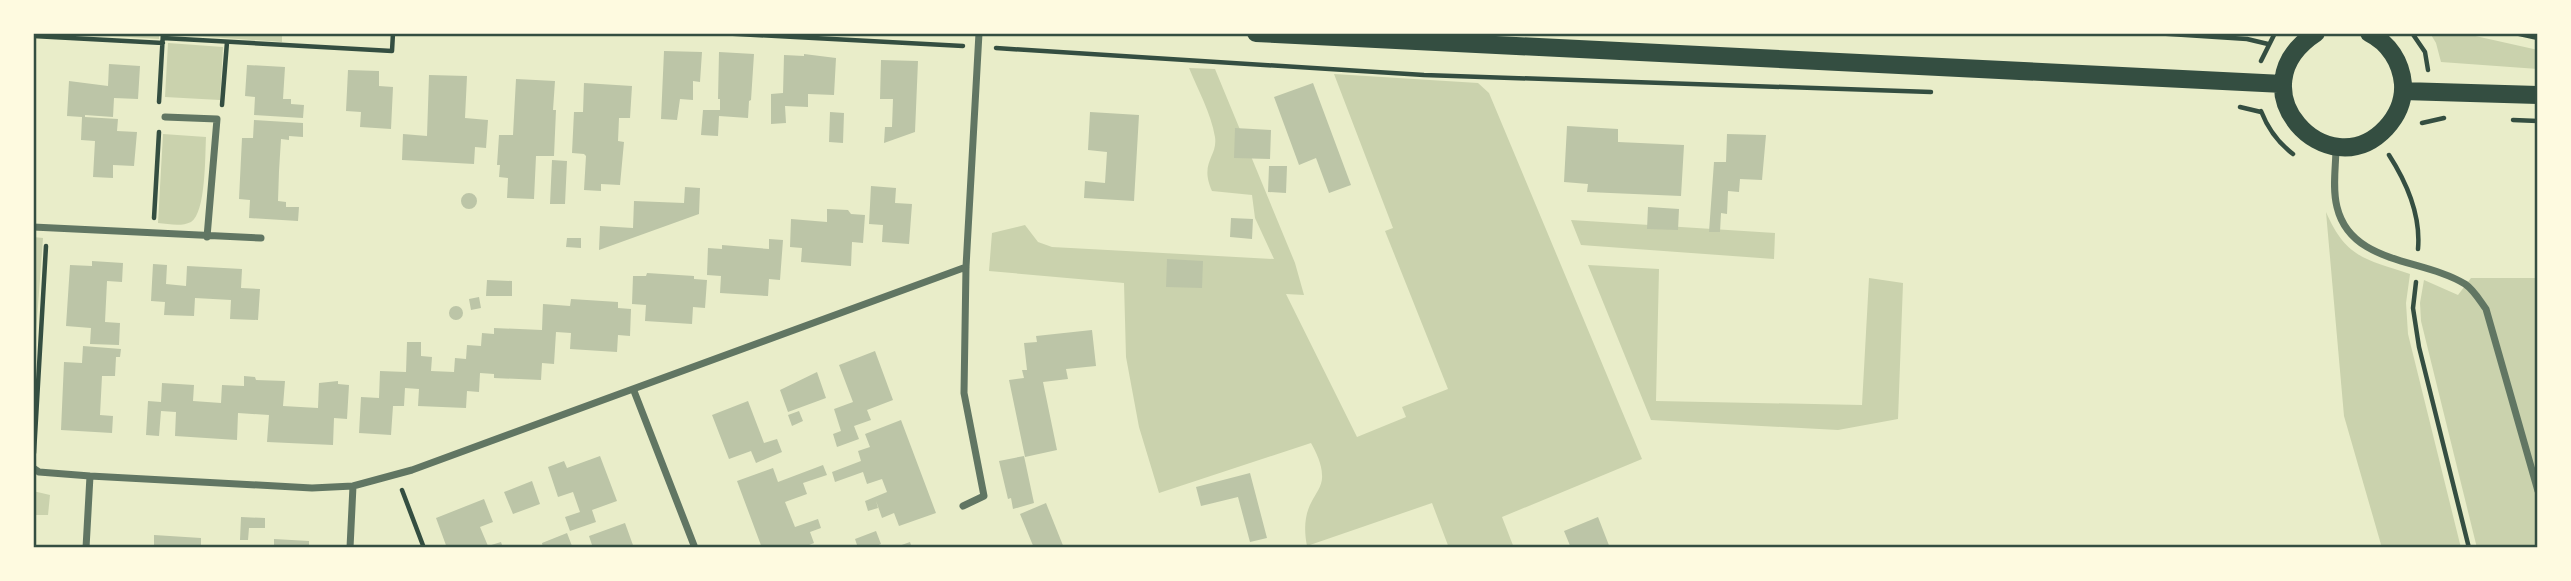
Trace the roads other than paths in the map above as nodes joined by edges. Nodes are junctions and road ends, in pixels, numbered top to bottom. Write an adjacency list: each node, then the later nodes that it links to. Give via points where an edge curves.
1 (979, 33): 14 (street)
2 (1256, 33): 5 (main road)
3 (2316, 33): 6 (main road, via 2293,54)
4 (2370, 33): 7 (main road, via 2397,61)
5 (1412, 37): 6 (main road)
6 (2283, 84): 10 (main road, via 2297,126 2321,143)
7 (2403, 91): 8 (main road); 10 (main road, via 2400,107 2381,133 2360,144)
8 (2538, 95)
9 (165, 117): 12 (street, via 217,119)
10 (2336, 146): 19 (street, via 2335,198 2344,226 2376,252 2468,286 2486,309)
11 (33, 227): 12 (street)
12 (207, 237): 13 (street)
13 (261, 238)
14 (966, 267): 15 (street); 20 (street, via 964,393 984,496)
15 (634, 391): 18 (street); 23 (street)
16 (33, 468): 17 (street)
17 (90, 477): 18 (street); 21 (street)
18 (353, 486): 22 (street)
19 (2538, 491)
20 (963, 506)
21 (86, 548)
22 (350, 548)
23 (695, 548)

